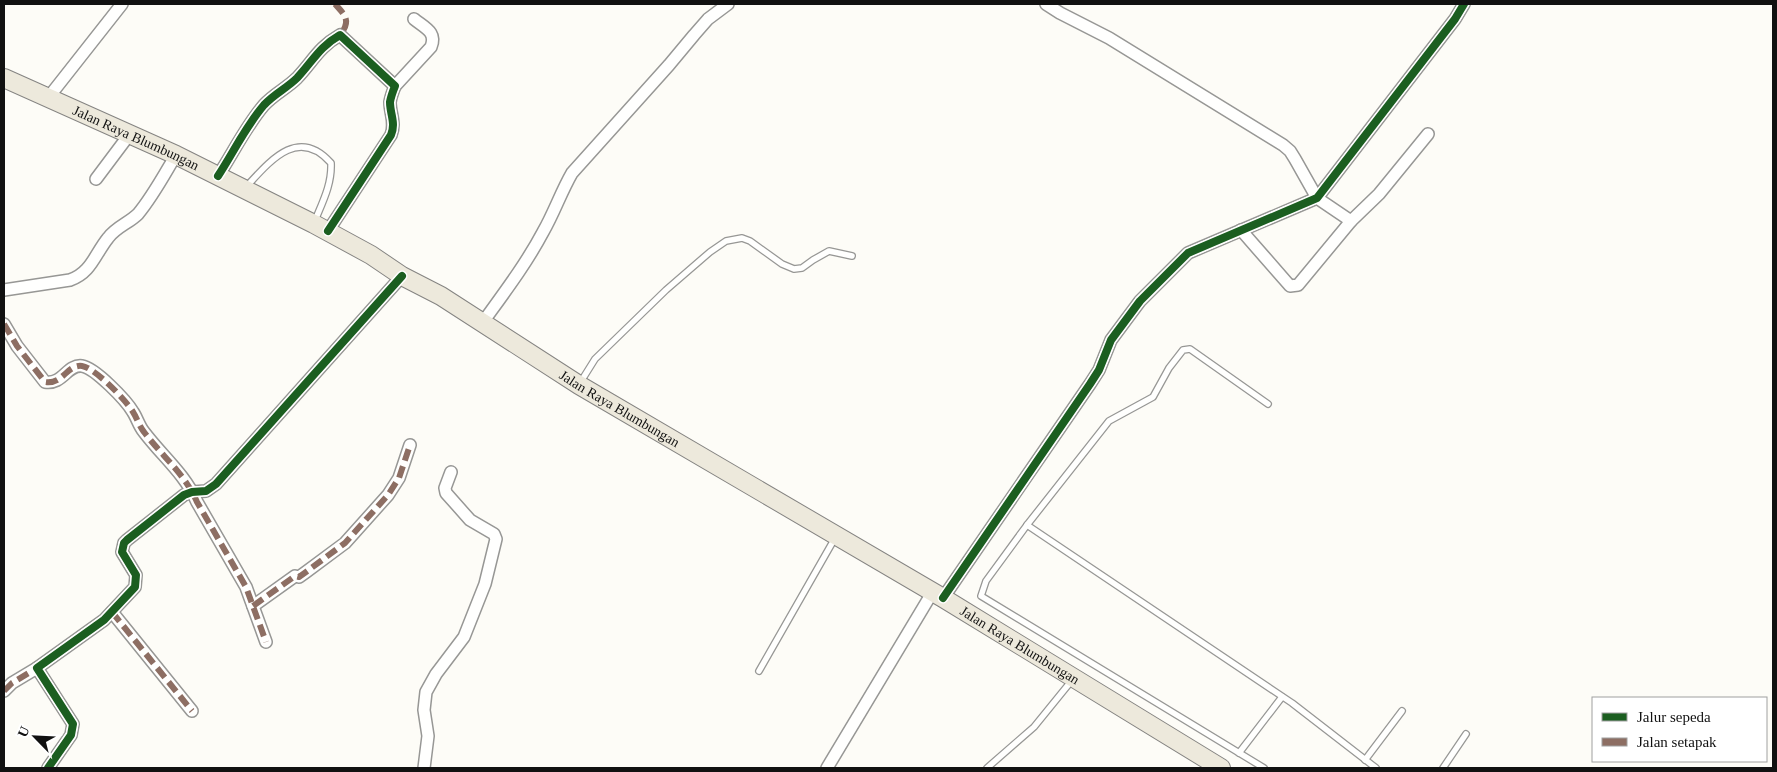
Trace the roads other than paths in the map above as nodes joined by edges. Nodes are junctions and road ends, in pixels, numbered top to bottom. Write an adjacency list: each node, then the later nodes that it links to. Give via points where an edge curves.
1 (122, 4): 8 (street)
2 (728, 4): 22 (street, via 694,34 572,172 545,230)
3 (1046, 4): 15 (street, via 1109,38 1283,145 1290,151)
4 (1464, 4): 15 (street)
5 (414, 19): 7 (street, via 431,33 434,40)
6 (4, 78): 8 (main road, Jalan Raya Blumbungan)
7 (395, 86): 12 (street, via 340,35 328,42 295,80 265,104); 17 (street, via 390,104 394,128 391,135)
8 (48, 98): 10 (main road, Jalan Raya Blumbungan)
9 (1428, 134): 16 (street, via 1379,194)
10 (129, 135): 11 (main road, Jalan Raya Blumbungan); 13 (street)
11 (176, 155): 12 (main road, Jalan Raya Blumbungan); 21 (street, via 136,216 111,234 80,276)
12 (218, 176): 14 (main road, Jalan Raya Blumbungan)
13 (96, 179)
14 (244, 189): 17 (main road, Jalan Raya Blumbungan); 17 (lane, via 270,161 288,150 298,147 316,150 331,163)
15 (1317, 198): 16 (street); 18 (street)
16 (1351, 221): 18 (street, via 1298,285 1290,286)
17 (321, 227): 20 (main road, Jalan Raya Blumbungan)
18 (1241, 230): 31 (street, via 1188,254 1140,301 1110,340 1090,384)
19 (852, 256): 24 (lane, via 829,251 802,268 794,269 750,241 742,238 726,241 666,290 595,359)
20 (402, 276): 22 (main road, Jalan Raya Blumbungan); 28 (street, via 216,484 206,491)
21 (4, 290)
22 (483, 322): 24 (main road, Jalan Raya Blumbungan)
23 (4, 324): 28 (street, via 45,382 58,382 77,366 83,366 100,377 133,411 142,430 174,465)
24 (579, 385): 30 (main road, Jalan Raya Blumbungan)
25 (1268, 404): 29 (lane, via 1190,349 1183,350 1153,397 1109,421)
26 (410, 445): 32 (street, via 388,495 345,543)
27 (452, 472): 46 (street, via 446,493 470,520 494,534 496,539 485,584 464,637 426,692 424,710 428,736)
28 (192, 492): 32 (street); 33 (street, via 153,518 124,543 122,552 136,575 135,587)
29 (1027, 525): 39 (lane); 43 (lane, via 986,581 981,596)
30 (836, 536): 31 (main road, Jalan Raya Blumbungan); 36 (lane)
31 (938, 595): 37 (main road, Jalan Raya Blumbungan); 47 (street)
32 (253, 606): 34 (street)
33 (112, 612): 35 (street); 40 (street)
34 (266, 642)
35 (37, 668): 38 (street); 45 (street, via 73,724 71,735)
36 (759, 671)
37 (1074, 678): 48 (lane, via 1034,727); 49 (main road, Jalan Raya Blumbungan)
38 (4, 691)
39 (1282, 697): 43 (lane); 44 (lane)
40 (192, 711)
41 (1402, 711): 44 (lane)
42 (1466, 734): 52 (lane)
43 (1240, 753): 50 (lane)
44 (1365, 760): 51 (lane)
45 (48, 768)
46 (424, 768)
47 (827, 768)
48 (987, 768)
49 (1221, 768)
50 (1264, 768)
51 (1376, 768)
52 (1444, 768)

